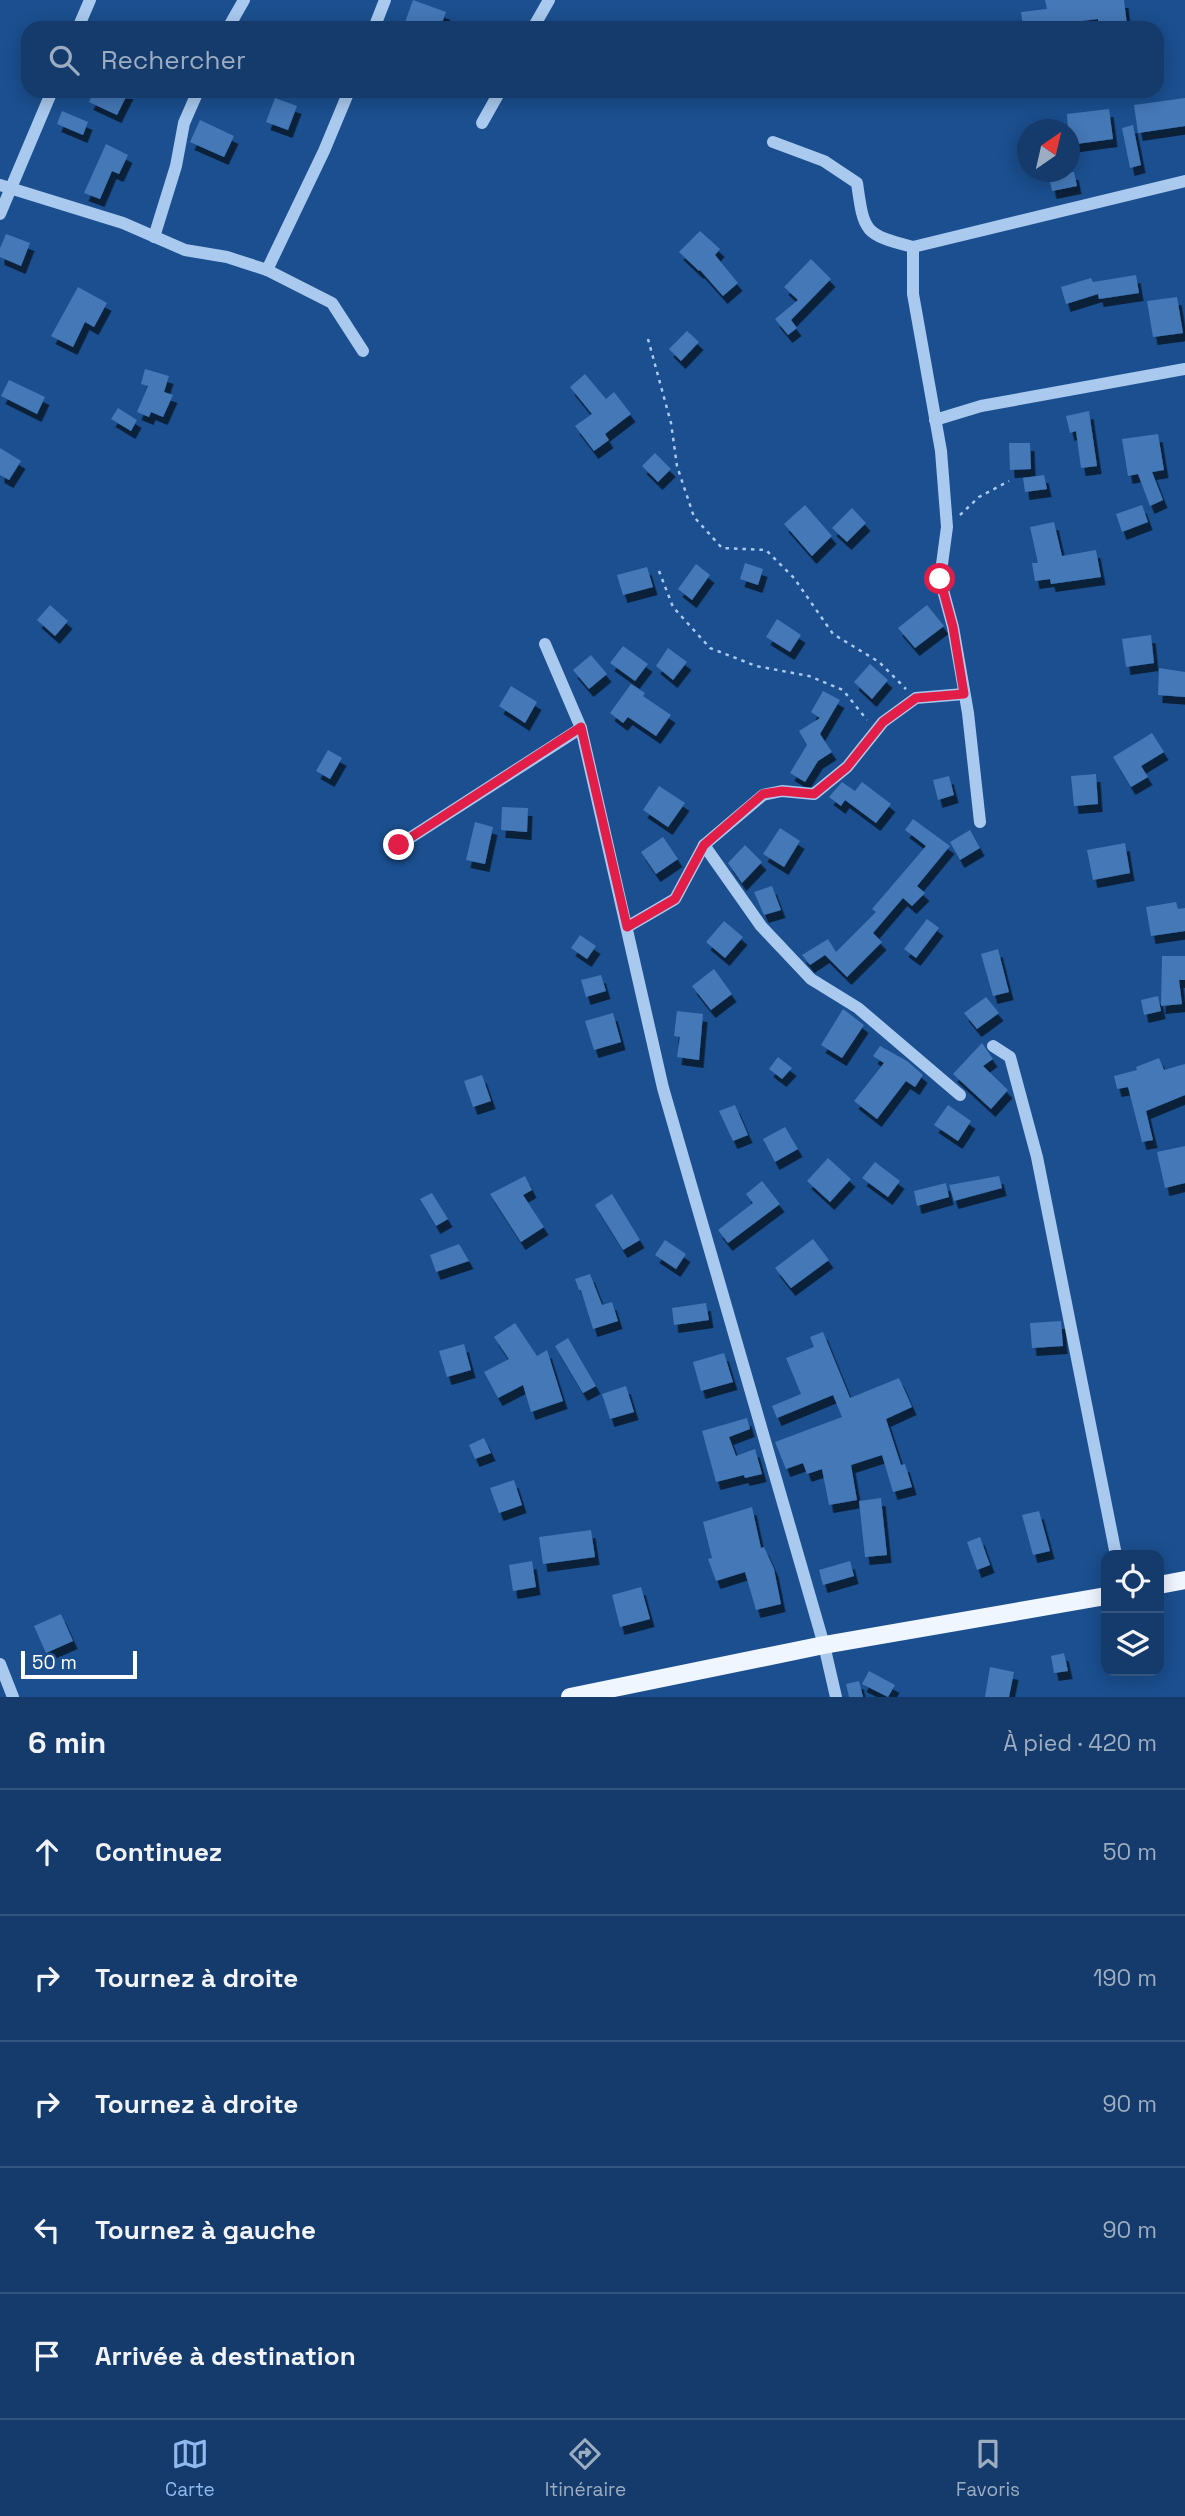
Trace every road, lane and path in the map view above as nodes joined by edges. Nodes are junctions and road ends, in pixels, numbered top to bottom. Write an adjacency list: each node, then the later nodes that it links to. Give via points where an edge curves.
1 (90, 0): 5 (street)
2 (244, 0): 6 (street)
3 (385, 0): 7 (street)
4 (548, 0): 8 (street)
5 (81, 21)
6 (232, 21)
7 (377, 21)
8 (537, 21)
9 (48, 98): 16 (street)
10 (195, 98): 18 (street)
11 (346, 98): 20 (street)
12 (496, 98): 13 (street)
13 (482, 123)
14 (773, 142): 19 (street, via 824,161 857,183 862,221 876,237)
15 (1185, 181): 19 (street)
16 (5, 188): 17 (street); 18 (street, via 123,223)
17 (0, 214)
18 (154, 237): 20 (street, via 185,250)
19 (913, 247): 24 (street, via 913,294)
20 (267, 270): 22 (street, via 331,303)
21 (648, 339): 30 (path, via 671,423 677,467 694,517 722,548 766,550 794,578 832,634 879,662)
22 (363, 351)
23 (1185, 369): 24 (street, via 981,406)
24 (935, 420): 26 (street)
25 (1009, 481): 26 (path, via 979,497)
26 (947, 527): 29 (street, via 940,579)
27 (659, 571): 32 (path, via 673,607 710,648 843,690)
28 (545, 644): 31 (street)
29 (964, 694): 30 (street); 33 (street)
30 (916, 698): 32 (street)
31 (581, 727): 34 (street); 36 (street)
32 (876, 731): 35 (street, via 847,767 814,794 763,794)
33 (980, 822)
34 (399, 845)
35 (704, 845): 36 (street, via 675,899); 38 (street, via 761,926 811,979 858,1007)
36 (627, 927): 43 (street, via 663,1088)
37 (993, 1046): 39 (street, via 1010,1058 1037,1157)
38 (960, 1096)
39 (1115, 1550)
40 (1185, 1580): 41 (main road)
41 (1164, 1584)
42 (1101, 1597): 43 (main road)
43 (824, 1645): 46 (main road); 47 (street)
44 (0, 1664): 45 (street)
45 (13, 1697)
46 (570, 1697)
47 (836, 1697)

